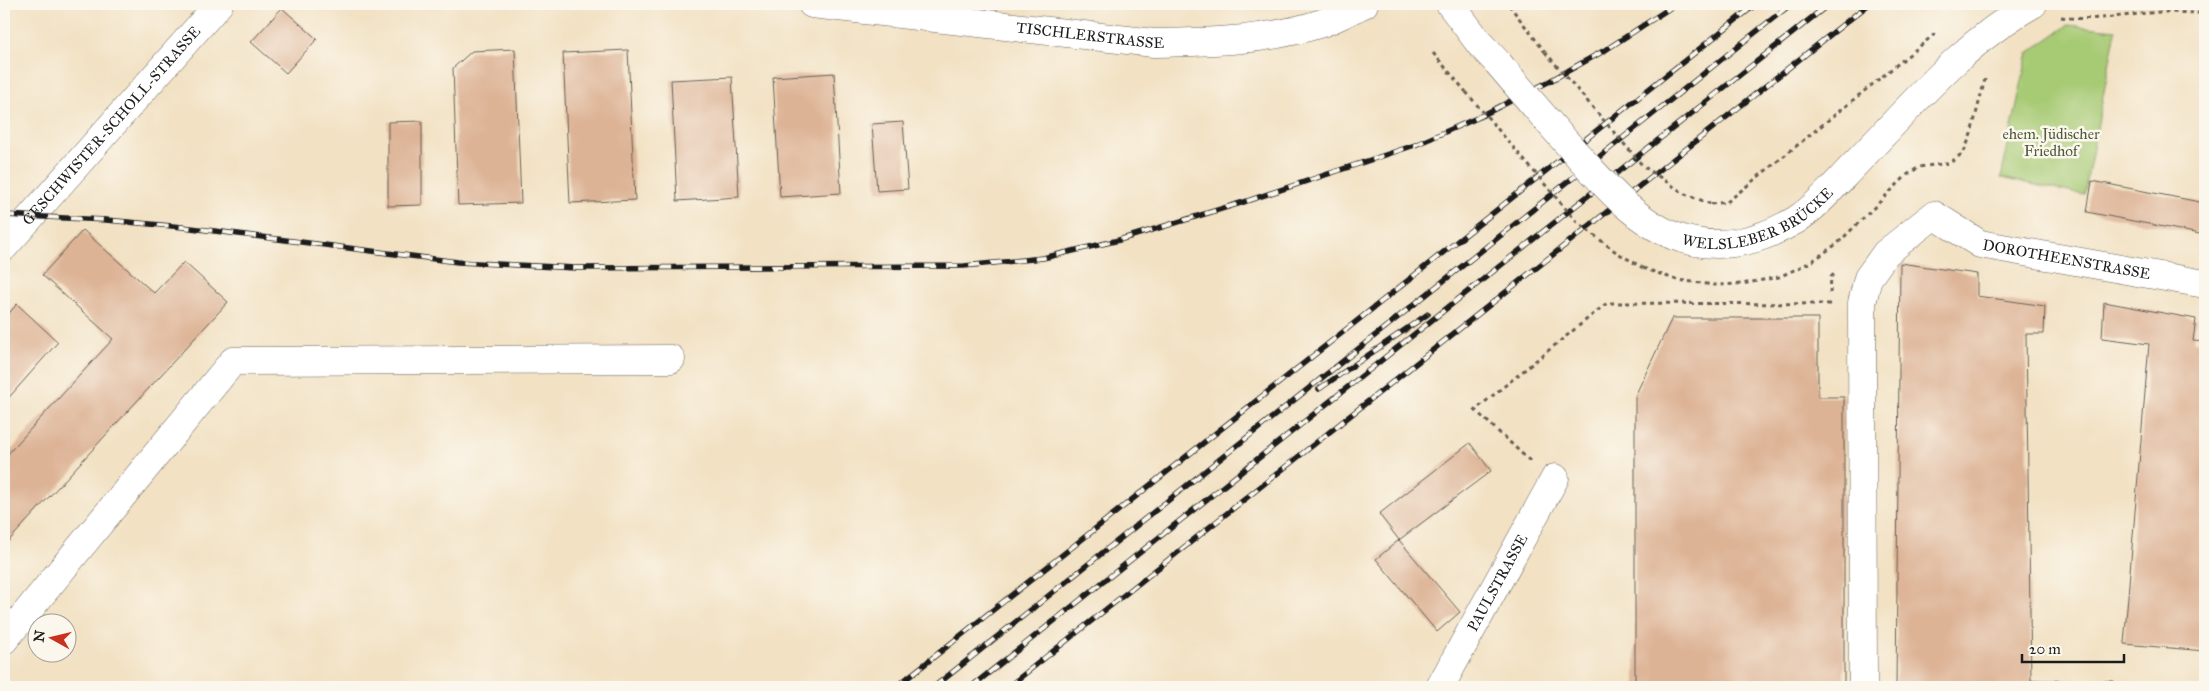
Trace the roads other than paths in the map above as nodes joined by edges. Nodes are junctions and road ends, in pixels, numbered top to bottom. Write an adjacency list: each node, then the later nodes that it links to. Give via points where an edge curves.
1 (219, 4): 6 (street, GESCHWISTER-SCHOLL-STRASSE)
2 (812, 4): 3 (street, TISCHLERSTRASSE, via 1154,43 1251,39 1322,23)
3 (1364, 4)
4 (1450, 4): 5 (street, WELSLEBER BRÜCKE, bridge, via 1498,63 1636,215 1655,228 1691,242 1734,245 1761,237 1797,219 1954,62 1980,39)
5 (2032, 4)
6 (4, 247)
7 (2205, 284): 12 (street, DOROTHEENSTRASSE, via 1980,244 1934,215 1886,253 1868,278 1862,304)
8 (671, 359): 10 (street, via 233,361)
9 (1555, 478): 11 (street, PAULSTRASSE)
10 (4, 640)
11 (1440, 687)
12 (1863, 687)

